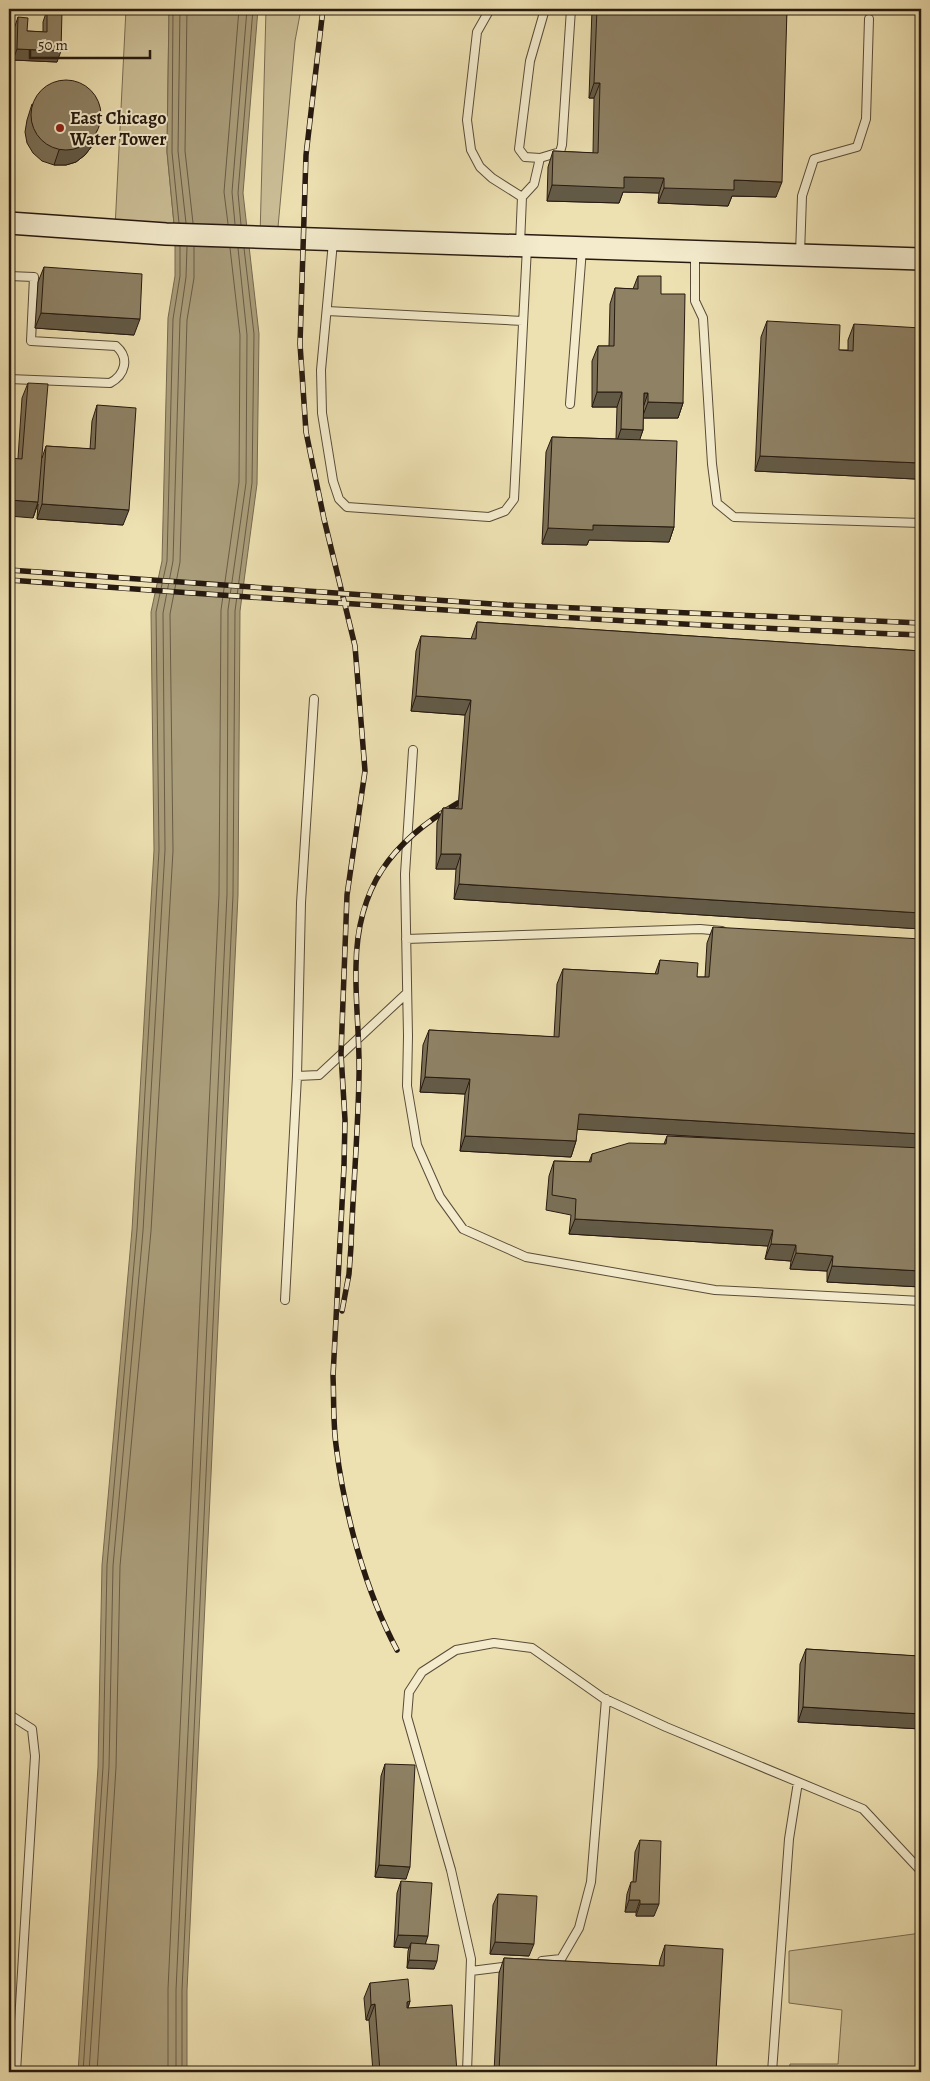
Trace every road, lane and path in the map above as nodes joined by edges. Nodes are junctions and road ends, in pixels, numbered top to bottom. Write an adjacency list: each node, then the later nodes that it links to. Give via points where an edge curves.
1 (490, 9): 6 (lane, via 477,32 467,120 471,150 480,167 492,178)
2 (545, 9): 5 (lane, via 530,61 519,149 525,156)
3 (571, 9): 5 (lane, via 562,145 560,152)
4 (869, 19): 12 (lane, via 866,119 857,147 814,159 802,196)
5 (540, 158): 6 (lane, via 534,184)
6 (522, 196): 9 (lane)
7 (9, 223): 8 (main road, via 166,234)
8 (334, 240): 9 (main road); 15 (lane)
9 (524, 246): 10 (main road); 16 (lane)
10 (582, 248): 11 (main road); 18 (lane)
11 (695, 252): 12 (main road); 19 (lane, via 695,301 703,318 717,503 734,517)
12 (800, 255): 13 (main road)
13 (921, 259)
14 (9, 276): 17 (lane, via 34,277 31,341 116,346 122,351 124,360 119,378 110,383)
15 (327, 311): 16 (lane); 16 (lane, via 321,370 322,412 339,499 347,507 489,517 505,511 514,499)
16 (523, 321)
17 (9, 379)
18 (570, 404)
19 (921, 523)
20 (314, 699): 25 (lane, via 301,903)
21 (413, 750): 23 (lane, via 405,874)
22 (729, 931): 23 (lane, via 700,929)
23 (406, 939): 24 (lane)
24 (407, 993): 25 (lane, via 319,1075); 27 (lane, via 408,1086 417,1145 440,1197 463,1230 526,1257 715,1290)
25 (297, 1076): 26 (lane)
26 (285, 1300)
27 (921, 1301)
28 (606, 1699): 30 (lane); 32 (lane, via 591,1882 579,1928 561,1959); 34 (lane, via 532,1648 494,1643 456,1650 422,1672 409,1692 407,1718 451,1870)
29 (9, 1716): 35 (lane, via 32,1729 35,1756)
30 (798, 1782): 31 (lane, via 863,1809); 37 (lane, via 789,1839)
31 (921, 1871)
32 (534, 1963)
33 (516, 1965): 34 (lane)
34 (471, 1971): 36 (lane)
35 (16, 2072)
36 (467, 2072)
37 (772, 2072)

